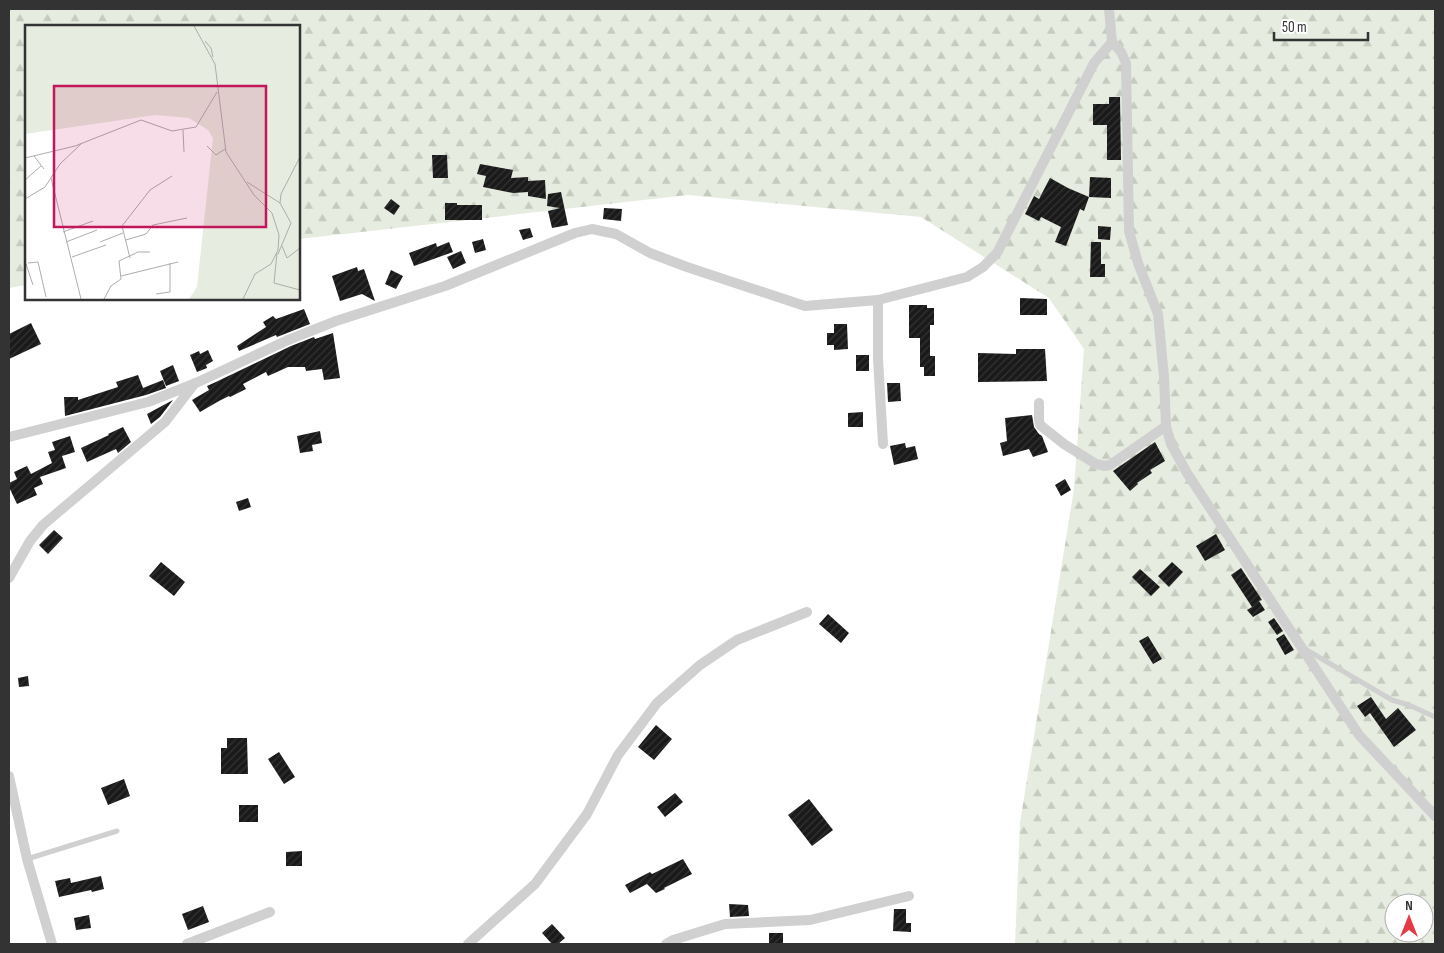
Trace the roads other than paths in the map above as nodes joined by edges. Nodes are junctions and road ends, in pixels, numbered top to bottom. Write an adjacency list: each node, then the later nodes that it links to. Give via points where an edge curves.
1 (1109, 9): 2 (street)
2 (1112, 42): 3 (street, via 1094,63 998,253 967,277); 6 (street, via 1126,64 1129,231 1158,314)
3 (878, 300): 4 (street, via 805,306 650,253 616,234 592,229 445,286 336,321); 8 (street)
4 (196, 383): 7 (street, via 148,402); 9 (street, via 165,422 43,525)
5 (1038, 403): 6 (street, via 1040,425 1064,444 1105,466)
6 (1166, 426): 11 (street, via 1171,444 1187,474)
7 (9, 437)
8 (883, 444)
9 (9, 578)
10 (807, 612): 21 (street, via 737,640 700,665 657,703 618,755 587,814 535,884)
11 (1302, 647): 12 (lane, via 1392,700); 14 (street, via 1359,735)
12 (1435, 717)
13 (9, 776): 16 (street)
14 (1435, 816)
15 (117, 831): 16 (lane)
16 (27, 859): 19 (street)
17 (910, 896): 22 (street, via 810,920 725,924)
18 (270, 912): 20 (street)
19 (52, 944)
20 (187, 944)
21 (468, 944)
22 (666, 944)

